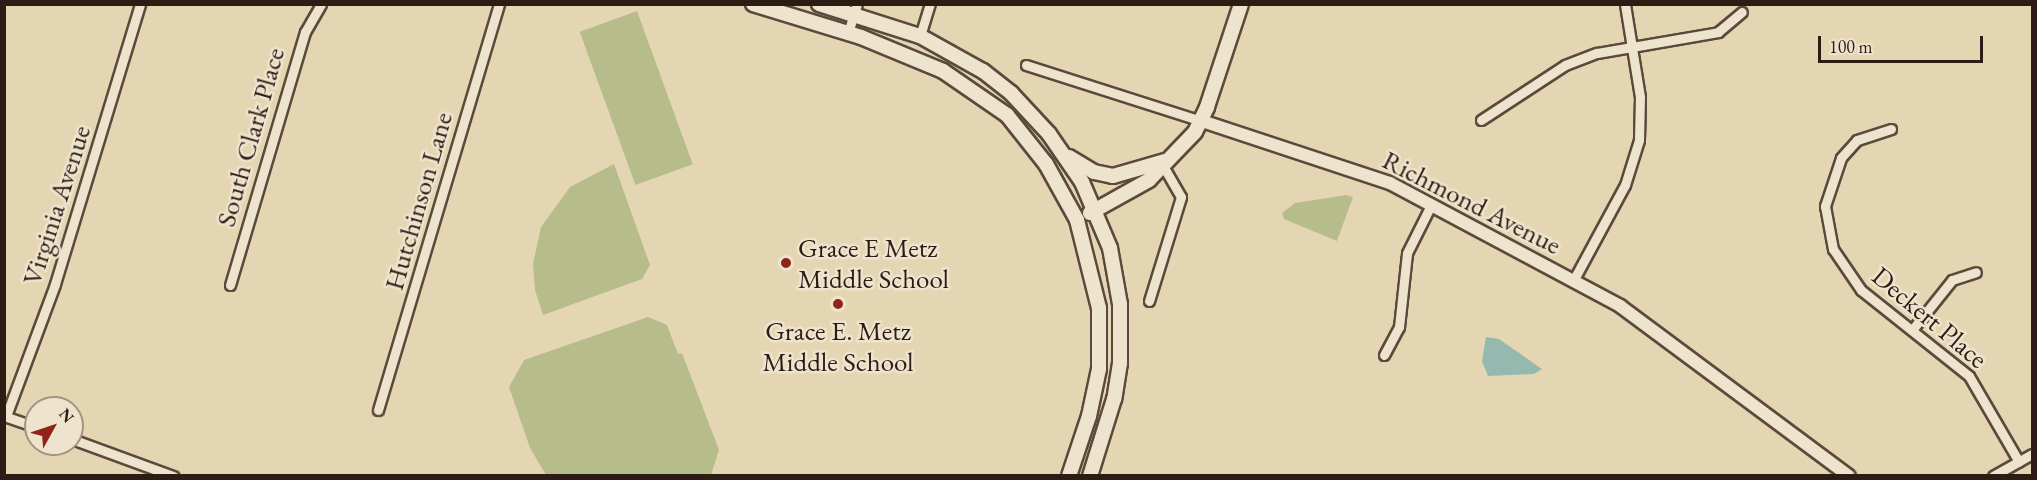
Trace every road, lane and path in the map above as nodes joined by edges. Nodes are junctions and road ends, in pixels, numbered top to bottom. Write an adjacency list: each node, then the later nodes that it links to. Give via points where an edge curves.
1 (140, 4): 31 (street, Virginia Avenue, via 55,284)
2 (321, 4): 26 (street, South Clark Place, via 305,32)
3 (499, 4): 30 (street, Hutchinson Lane)
4 (753, 4): 11 (main road)
5 (819, 4): 9 (main road)
6 (930, 4): 12 (street)
7 (1241, 4): 16 (main road)
8 (1625, 4): 13 (street)
9 (855, 10): 11 (street); 12 (main road)
10 (1742, 12): 13 (street, via 1718,32)
11 (848, 33): 23 (main road, via 943,70 993,104 1046,164)
12 (920, 36): 18 (main road, via 964,58 1011,93)
13 (1632, 47): 15 (street, via 1564,64); 25 (street, via 1641,111 1636,150 1618,200)
14 (1026, 65): 16 (street, Richmond Avenue)
15 (1480, 120)
16 (1202, 121): 19 (main road); 21 (street, Richmond Avenue, via 1361,171)
17 (1892, 129): 28 (street, Deckert Place, via 1857,140 1841,158 1829,187 1826,222 1833,249 1852,280)
18 (1064, 152): 19 (main road, via 1094,172 1113,176 1137,172); 22 (main road)
19 (1176, 156): 20 (main road)
20 (1164, 168): 22 (main road); 27 (street, via 1181,197)
21 (1431, 205): 25 (street, Richmond Avenue); 29 (street, via 1407,253 1399,327)
22 (1096, 210): 23 (main road); 38 (main road, via 1117,281 1120,354 1108,425)
23 (1077, 220): 37 (main road, via 1094,276 1100,342 1089,416)
24 (1976, 272): 28 (street, via 1952,280)
25 (1573, 282): 39 (street, Richmond Avenue, via 1651,326)
26 (230, 285)
27 (1149, 301)
28 (1912, 330): 35 (street, Deckert Place, via 1969,376)
29 (1384, 355)
30 (378, 410)
31 (5, 416): 32 (street)
32 (24, 423)
33 (84, 443): 36 (street)
34 (2032, 454): 35 (street)
35 (2019, 462): 40 (street)
36 (173, 476)
37 (1069, 476)
38 (1090, 476)
39 (1849, 476)
40 (1993, 476)

